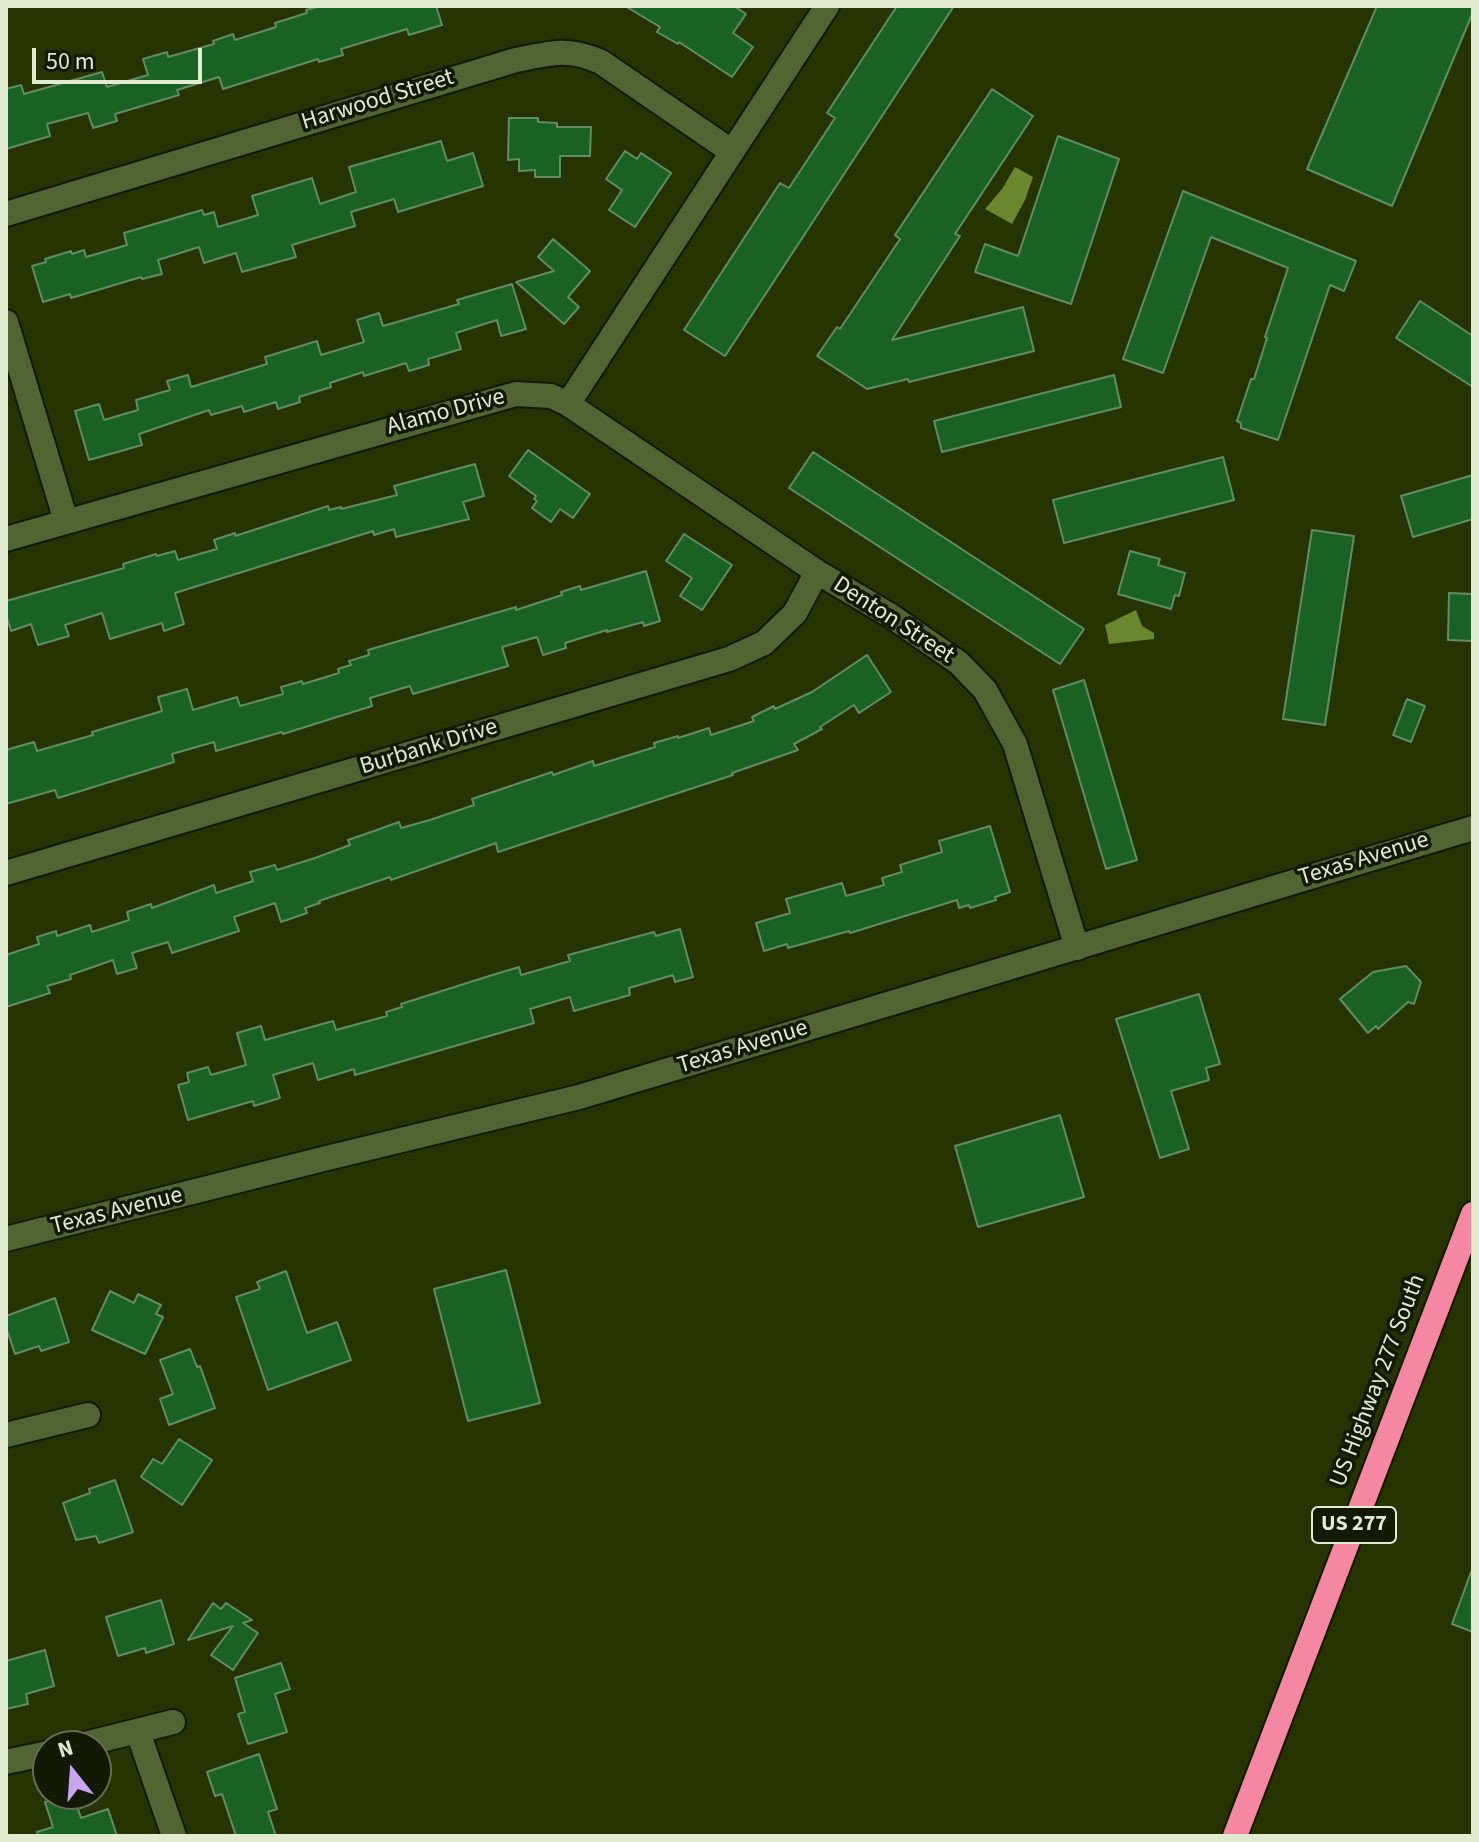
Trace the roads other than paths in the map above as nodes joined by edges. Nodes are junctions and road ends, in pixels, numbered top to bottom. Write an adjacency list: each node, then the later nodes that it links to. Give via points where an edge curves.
1 (827, 6): 2 (street)
2 (731, 151): 3 (street, Harwood Street, via 601,62 579,52 552,53); 5 (street)
3 (6, 214)
4 (6, 322): 6 (street)
5 (568, 404): 6 (street, Alamo Drive, via 551,396 516,394); 8 (street, Denton Street)
6 (66, 521): 7 (street, Alamo Drive)
7 (6, 539)
8 (817, 572): 10 (street, Burbank Drive, via 795,613 764,643 729,659); 11 (street, Denton Street, via 959,663 985,690 1015,744)
9 (1473, 828): 11 (street, Texas Avenue)
10 (6, 873)
11 (1077, 948): 13 (street, Texas Avenue, via 579,1097)
12 (1473, 1214): 22 (highway, US Highway 277 South / US 277)
13 (6, 1239)
14 (88, 1415): 15 (street)
15 (6, 1435)
16 (173, 1722): 17 (street)
17 (138, 1732): 18 (street); 21 (street)
18 (112, 1738)
19 (32, 1756): 20 (street)
20 (6, 1762)
21 (174, 1836)
22 (1235, 1836)

